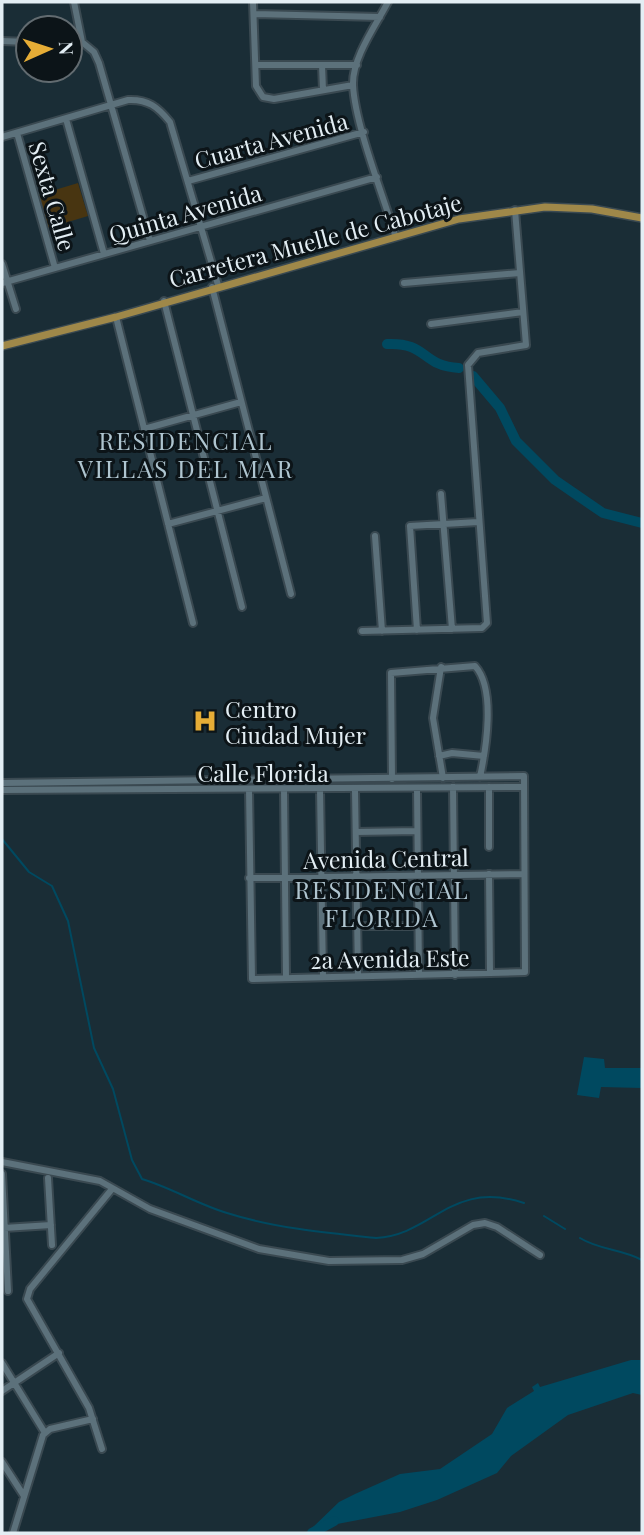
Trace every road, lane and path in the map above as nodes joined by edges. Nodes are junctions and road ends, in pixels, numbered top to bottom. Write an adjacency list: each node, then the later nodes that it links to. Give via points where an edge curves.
1 (253, 2): 3 (street)
2 (388, 2): 4 (street)
3 (255, 14): 4 (street); 6 (street)
4 (380, 17): 8 (street)
5 (84, 43): 11 (street, via 99,62)
6 (256, 65): 7 (street); 10 (street, via 257,86 263,97)
7 (322, 65): 8 (street); 10 (street)
8 (357, 65): 9 (street)
9 (353, 85): 10 (street); 13 (street)
10 (323, 90)
11 (111, 105): 12 (street); 17 (street, via 141,99 158,107 170,122); 22 (street)
12 (66, 119): 14 (street); 23 (street)
13 (363, 132): 16 (street); 17 (street, Cuarta Avenida)
14 (17, 133): 15 (street); 25 (street, Sexta Calle)
15 (2, 137)
16 (377, 177): 20 (street, Quinta Avenida); 21 (street)
17 (188, 181): 20 (street)
18 (515, 210): 19 (main road, Carretera Muelle de Cabotaje, via 592,209); 21 (main road, Carretera Muelle de Cabotaje); 26 (street)
19 (642, 218)
20 (202, 227): 22 (street, Quinta Avenida); 29 (street)
21 (395, 235): 29 (main road, Carretera Muelle de Cabotaje)
22 (150, 241): 23 (street, Quinta Avenida)
23 (104, 254): 25 (street, Quinta Avenida)
24 (2, 264): 27 (street)
25 (55, 268): 27 (street, Quinta Avenida)
26 (520, 273): 28 (street); 32 (street)
27 (4, 283): 31 (street)
28 (404, 284)
29 (215, 286): 30 (main road, Carretera Muelle de Cabotaje); 36 (street)
30 (164, 302): 33 (main road, Carretera Muelle de Cabotaje); 37 (street)
31 (16, 309)
32 (523, 312): 34 (street); 42 (street, via 526,345 478,353 468,365)
33 (116, 317): 35 (main road, Carretera Muelle de Cabotaje); 38 (street)
34 (431, 324)
35 (2, 346)
36 (241, 402): 37 (street); 40 (street)
37 (193, 415): 38 (street); 41 (street)
38 (144, 429): 43 (street)
39 (441, 494): 44 (street)
40 (266, 498): 41 (street); 46 (street)
41 (217, 510): 43 (street); 47 (street)
42 (478, 522): 44 (street); 49 (street, via 487,622 482,628)
43 (168, 524): 48 (street)
44 (444, 524): 49 (street); 50 (street, via 410,526)
45 (375, 536): 52 (street)
46 (291, 594)
47 (242, 607)
48 (193, 623)
49 (452, 629): 50 (street)
50 (417, 630): 52 (street)
51 (362, 631): 52 (street)
52 (382, 631)
53 (441, 667): 54 (street, via 433,718); 55 (street, via 478,668 488,726); 59 (street, via 391,673)
54 (439, 756): 55 (street); 57 (street)
55 (484, 756): 56 (street)
56 (480, 777): 58 (street, Calle Florida); 61 (street, Calle Florida, via 524,776)
57 (443, 778): 58 (street, Calle Florida); 59 (street, Calle Florida)
58 (453, 778): 62 (street)
59 (392, 779): 60 (street, Calle Florida)
60 (2, 783)
61 (524, 787): 63 (street, Calle Florida); 74 (street)
62 (453, 788): 63 (street, Calle Florida); 67 (street, Calle Florida); 76 (street)
63 (489, 788): 72 (street)
64 (249, 789): 65 (street, Calle Florida); 68 (street, Calle Florida); 80 (street)
65 (284, 789): 66 (street, Calle Florida); 78 (street)
66 (320, 789): 69 (street, Calle Florida); 79 (street)
67 (417, 789): 69 (street, Calle Florida); 70 (street)
68 (2, 790)
69 (355, 790): 71 (street)
70 (417, 831): 71 (street); 75 (street)
71 (356, 832): 77 (street)
72 (489, 847)
73 (489, 874): 74 (street, Avenida Central); 76 (street, Avenida Central); 83 (street)
74 (524, 874): 83 (street, 2a Avenida Este, via 526,968 521,973)
75 (417, 875): 76 (street, Avenida Central); 77 (street, Avenida Central); 82 (street)
76 (452, 875): 85 (street)
77 (356, 876): 79 (street, Avenida Central); 81 (street)
78 (284, 877): 79 (street, Avenida Central); 80 (street, Avenida Central); 88 (street)
79 (321, 877): 87 (street)
80 (249, 878): 88 (street, 2a Avenida Este, via 252,979)
81 (357, 926): 82 (street); 86 (street)
82 (418, 926): 84 (street)
83 (490, 973): 85 (street, 2a Avenida Este)
84 (419, 975): 85 (street, 2a Avenida Este); 86 (street, 2a Avenida Este)
85 (455, 975)
86 (358, 976): 87 (street, 2a Avenida Este)
87 (323, 977): 88 (street, 2a Avenida Este)
88 (286, 978)
89 (2, 1163): 92 (street, via 82,1175)
90 (2, 1174): 94 (street)
91 (48, 1178): 93 (street)
92 (112, 1189): 96 (street, via 150,1209 259,1249 329,1261 402,1260 485,1223); 98 (street, via 28,1292 28,1306)
93 (51, 1226): 94 (street); 95 (street)
94 (3, 1228): 97 (street)
95 (52, 1244)
96 (540, 1255)
97 (8, 1291)
98 (59, 1353): 100 (street); 102 (street)
99 (2, 1363): 100 (street)
100 (14, 1383): 101 (street); 103 (street)
101 (2, 1391)
102 (93, 1419): 103 (street); 104 (street)
103 (45, 1433): 106 (street)
104 (102, 1449)
105 (2, 1462): 106 (street)
106 (24, 1496): 107 (street)
107 (13, 1533)

